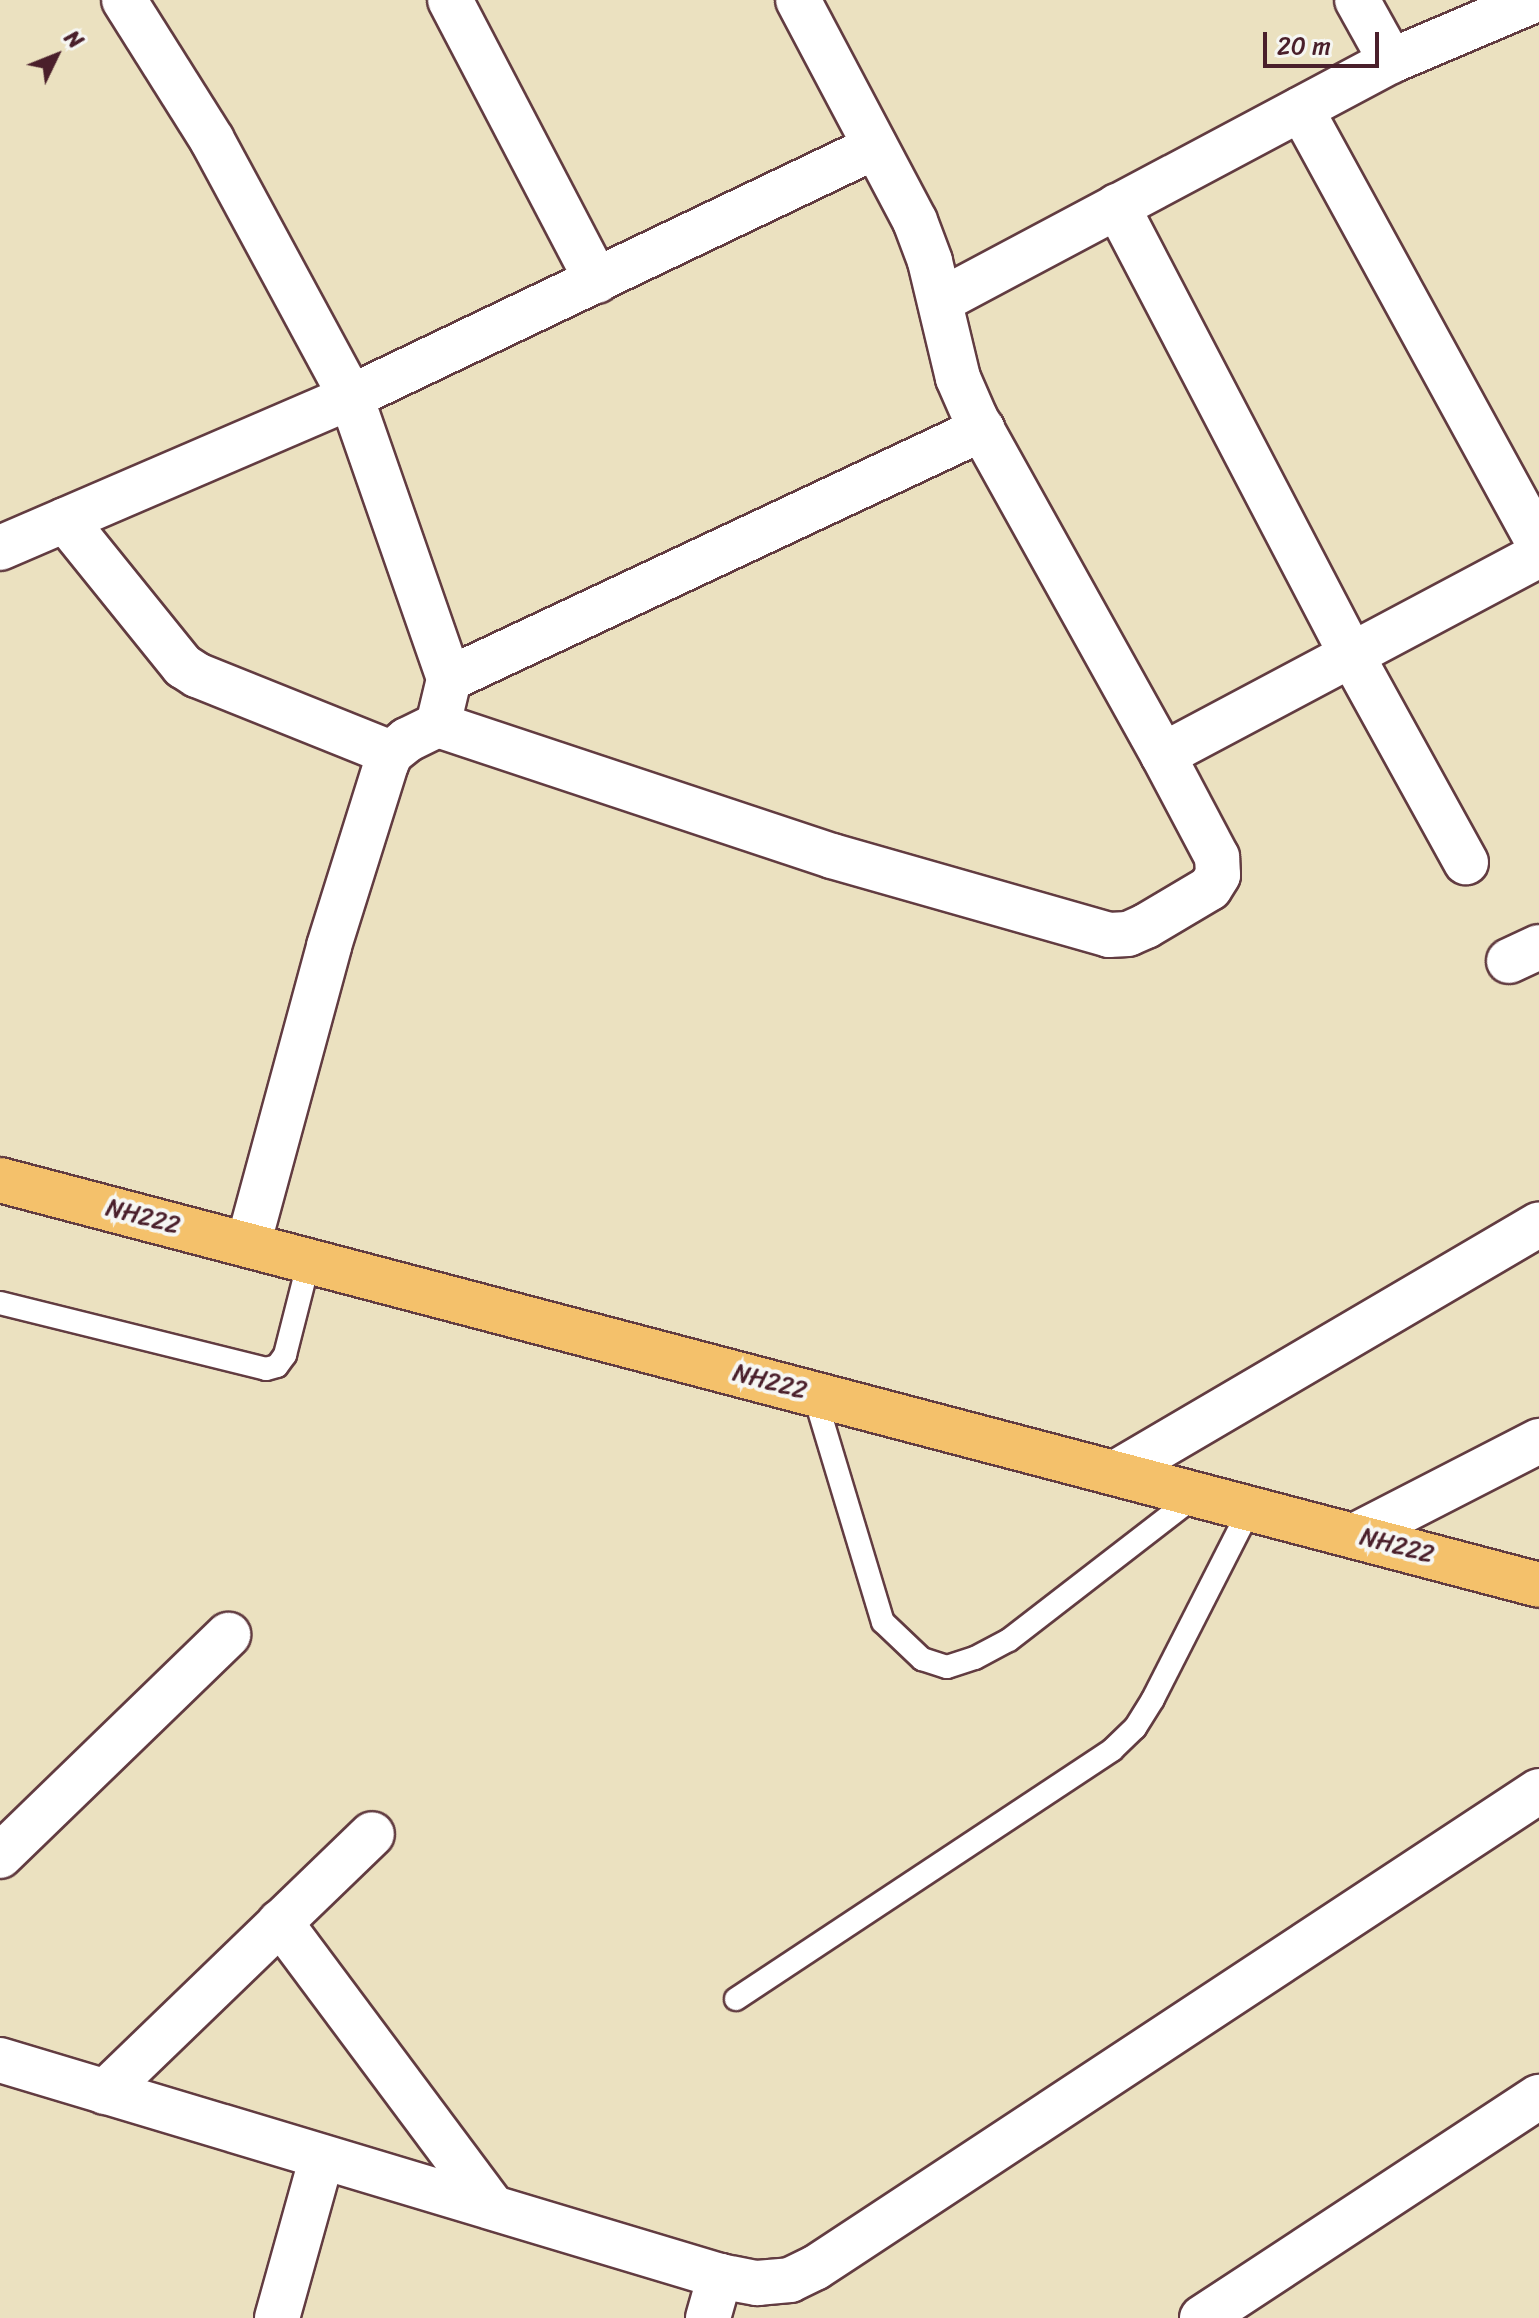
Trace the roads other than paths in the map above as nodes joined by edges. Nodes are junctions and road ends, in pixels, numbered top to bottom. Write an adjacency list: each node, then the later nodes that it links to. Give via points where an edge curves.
1 (124, 0): 12 (street, via 212,140)
2 (450, 0): 10 (street)
3 (798, 0): 8 (street)
4 (1357, 0): 6 (street)
5 (1535, 0): 6 (street)
6 (1391, 61): 7 (street)
7 (1301, 109): 9 (street); 15 (street)
8 (875, 147): 10 (street); 11 (street, via 915,221)
9 (1117, 206): 11 (street); 18 (street)
10 (597, 281): 12 (street)
11 (940, 301): 13 (street, via 958,378)
12 (351, 397): 14 (street); 19 (street)
13 (982, 429): 19 (street); 22 (street)
14 (65, 520): 16 (street); 21 (street, via 183,666)
15 (1539, 544)
16 (0, 548)
17 (1539, 555): 18 (street)
18 (1351, 654): 22 (street); 23 (street)
19 (449, 679): 20 (street)
20 (438, 725): 21 (street); 22 (street, via 832,856 1109,935 1146,926 1210,888 1218,875 1217,857)
21 (391, 753): 26 (street, via 329,946)
22 (1163, 755)
23 (1466, 862)
24 (0, 1180): 26 (main road, NH222)
25 (1539, 1224): 31 (street)
26 (248, 1245): 27 (main road, NH222)
27 (309, 1261): 28 (lane, via 285,1355 277,1366 266,1369); 29 (main road, NH222)
28 (0, 1303)
29 (814, 1394): 31 (main road, NH222); 32 (lane, via 883,1622 922,1659 947,1667 1009,1640)
30 (1539, 1441): 34 (street)
31 (1117, 1472): 32 (main road, NH222)
32 (1199, 1494): 33 (main road, NH222)
33 (1251, 1507): 34 (main road, NH222); 41 (lane, via 1153,1699 1120,1743)
34 (1356, 1535): 35 (main road, NH222)
35 (1539, 1585)
36 (228, 1635): 39 (street)
37 (1539, 1791): 47 (street, via 815,2268 790,2280 757,2283)
38 (372, 1834): 40 (street)
39 (0, 1856)
40 (280, 1922): 43 (street); 46 (street)
41 (736, 1999)
42 (0, 2060): 43 (street)
43 (105, 2092): 45 (street)
44 (1539, 2097): 48 (street)
45 (322, 2157): 46 (street); 49 (street)
46 (490, 2204): 47 (street)
47 (720, 2276): 50 (street)
48 (1245, 2306): 51 (street)
49 (277, 2318)
50 (708, 2318)
51 (1202, 2318)

